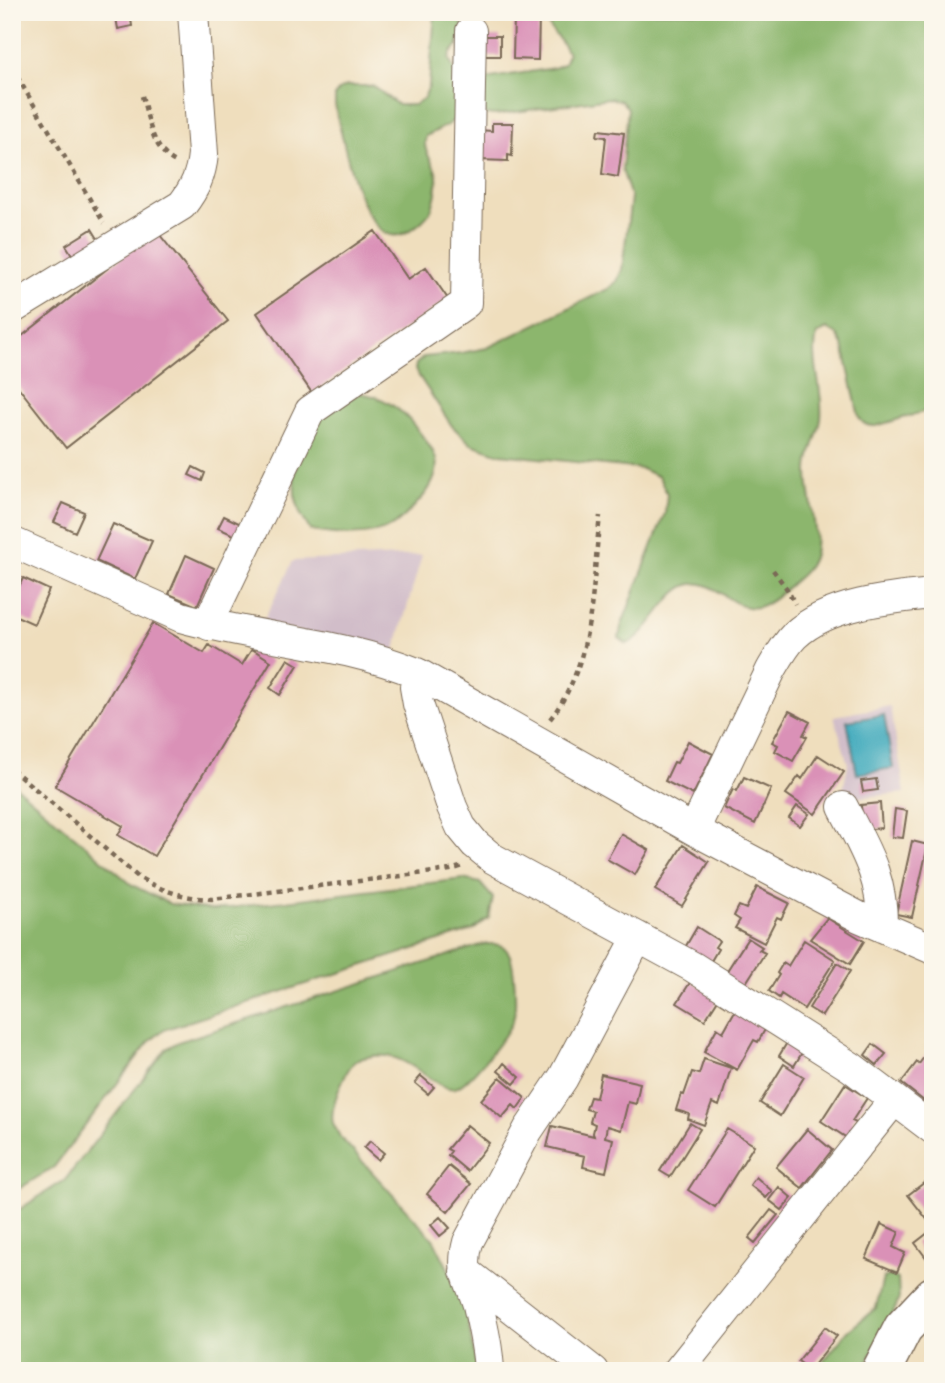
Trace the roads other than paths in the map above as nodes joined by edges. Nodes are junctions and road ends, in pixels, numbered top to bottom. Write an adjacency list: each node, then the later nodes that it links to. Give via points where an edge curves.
1 (193, 12): 3 (street, via 203,154 194,190 182,205)
2 (471, 31): 6 (street, via 466,303 310,411)
3 (12, 309)
4 (12, 542): 6 (street, via 163,610)
5 (933, 594): 9 (street, via 834,612 796,634 782,651)
6 (209, 625): 7 (street, via 373,657)
7 (417, 673): 9 (street); 11 (street, via 418,704 452,807 475,844)
8 (843, 807): 10 (street, via 875,869 883,901)
9 (694, 830): 10 (street)
10 (882, 927): 12 (street)
11 (638, 937): 13 (street, via 851,1067); 15 (street, via 468,1242)
12 (933, 949)
13 (894, 1100): 14 (street); 19 (street)
14 (933, 1129)
15 (465, 1270): 17 (street, via 483,1326); 18 (street)
16 (933, 1296): 20 (main road, via 903,1328)
17 (489, 1371)
18 (593, 1371)
19 (678, 1371)
20 (881, 1371)

